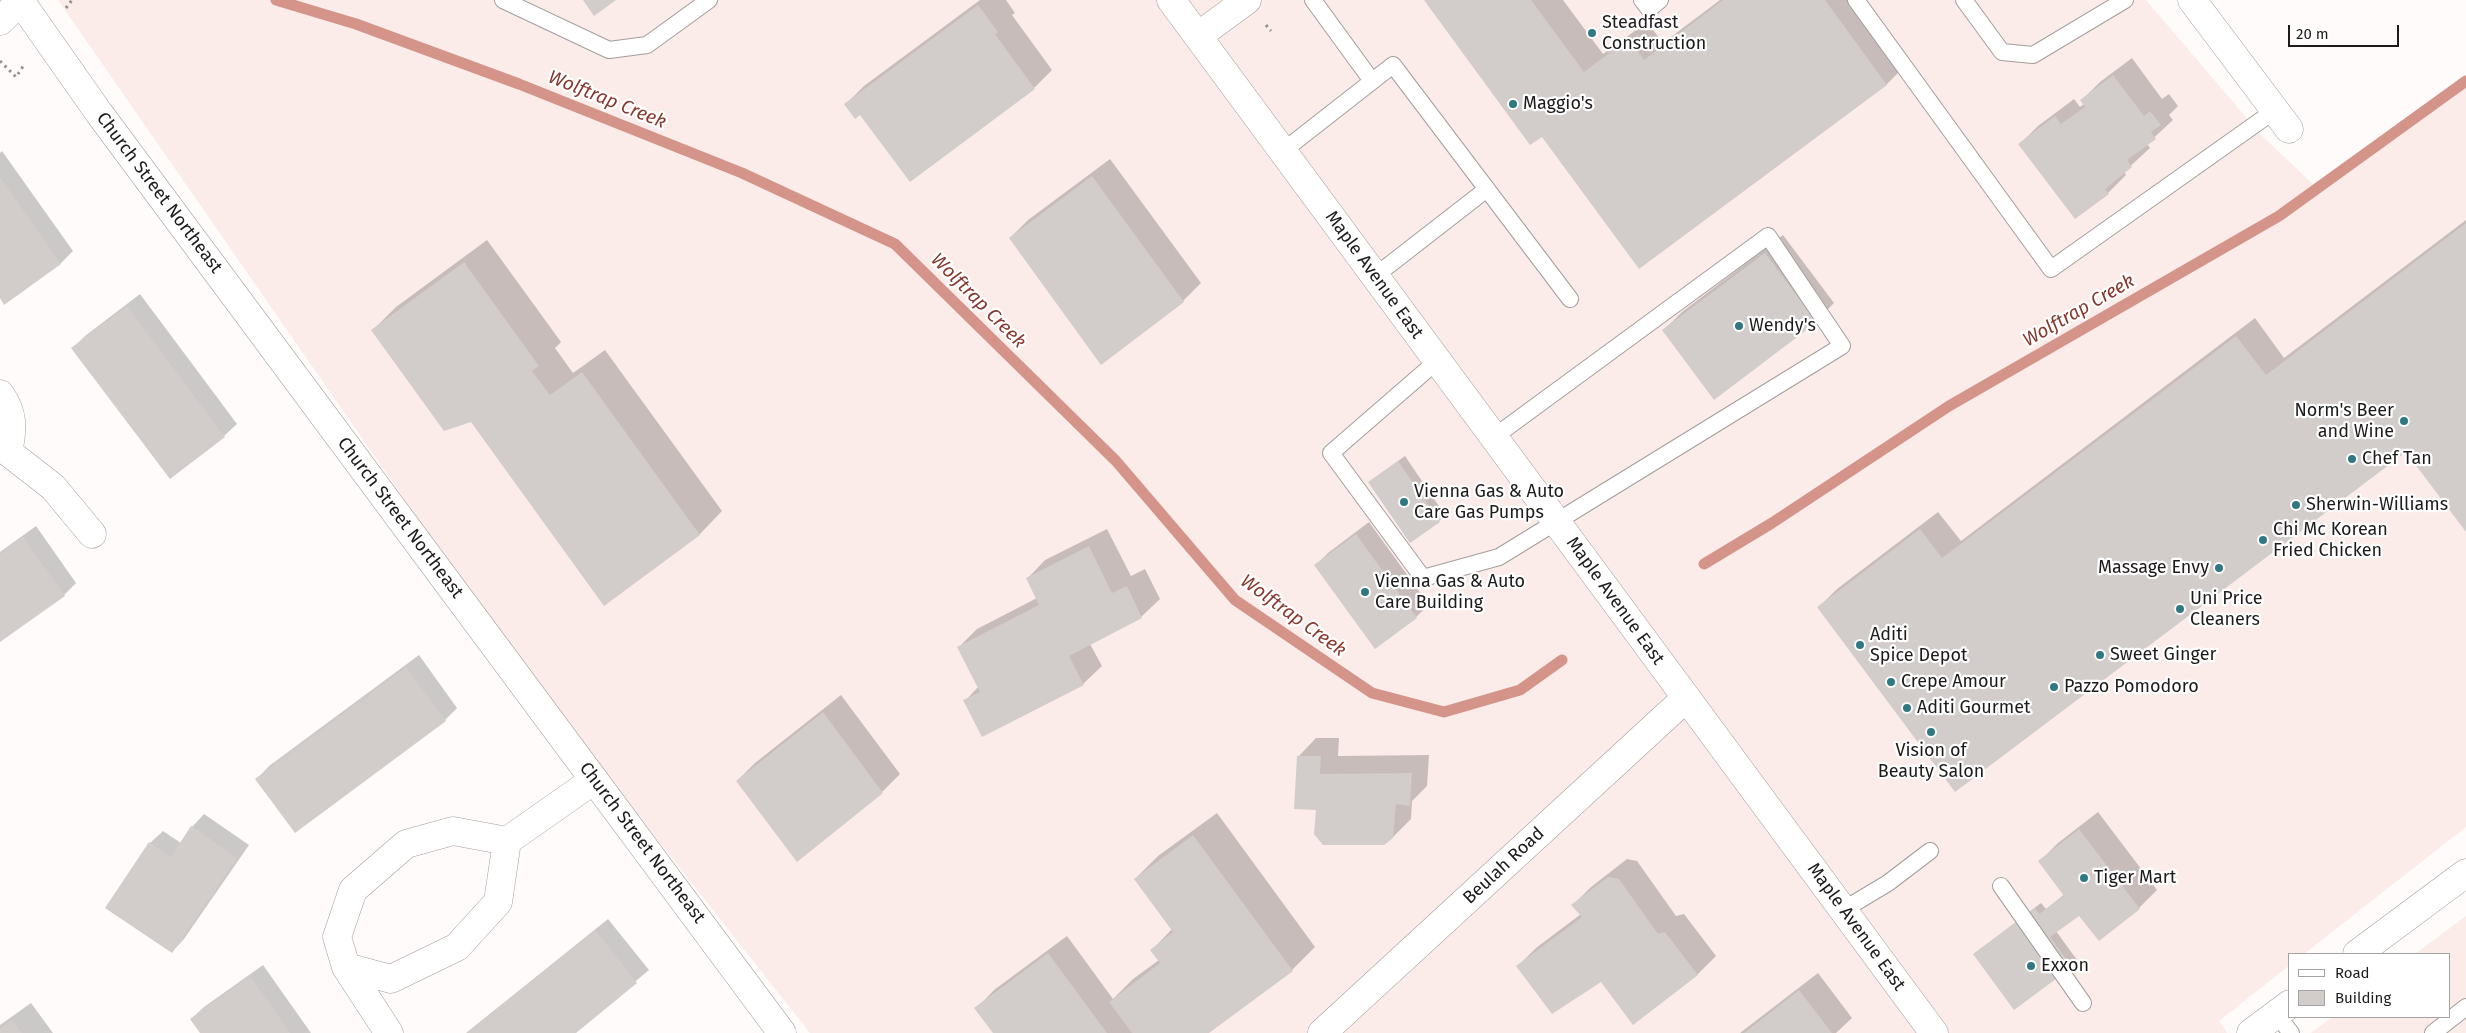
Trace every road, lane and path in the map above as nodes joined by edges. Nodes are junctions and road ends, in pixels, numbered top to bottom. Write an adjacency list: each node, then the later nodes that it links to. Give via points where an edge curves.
1 (503, 0): 2 (lane, via 610,50 647,45)
2 (709, 0)
3 (1171, 0): 12 (street, Maple Avenue East)
4 (1247, 0): 12 (street)
5 (1313, 0): 13 (lane)
6 (1856, 0): 14 (lane, via 2051,269)
7 (1964, 0): 8 (lane, via 2002,52 2033,56)
8 (2125, 0)
9 (2192, 0): 14 (street)
10 (21, 1): 11 (street); 26 (street, Church Street Northeast, via 105,121)
11 (0, 21)
12 (1198, 36): 15 (street, Maple Avenue East)
13 (1372, 81): 15 (lane); 16 (lane, via 1393,65)
14 (2281, 120)
15 (1283, 151): 17 (street, Maple Avenue East)
16 (1487, 189): 17 (lane); 18 (lane)
17 (1375, 276): 19 (street, Maple Avenue East)
18 (1570, 299)
19 (1437, 360): 21 (street, Maple Avenue East); 23 (lane, via 1331,453 1423,578 1499,557)
20 (0, 394): 22 (street, via 10,412 12,433)
21 (1494, 437): 23 (street, Maple Avenue East); 23 (lane, via 1768,236 1842,346)
22 (4, 457): 24 (street, via 53,488)
23 (1557, 522): 25 (street, Maple Avenue East)
24 (92, 534)
25 (1686, 698): 31 (street, Maple Avenue East); 39 (street, Beulah Road)
26 (594, 780): 27 (street); 38 (street, Church Street Northeast)
27 (507, 841): 33 (street, via 498,902 457,947 391,979); 33 (street, via 453,831 406,844 353,890 337,937)
28 (1930, 851): 31 (lane, via 1888,883)
29 (2466, 873): 32 (street)
30 (2001, 886): 34 (lane)
31 (1843, 910): 40 (street, Maple Avenue East)
32 (2357, 953)
33 (346, 967): 37 (street)
34 (2083, 1003)
35 (2466, 1007): 42 (lane)
36 (2286, 1017): 41 (street)
37 (389, 1033)
38 (782, 1033)
39 (1322, 1033)
40 (1934, 1033)
41 (2251, 1033)
42 (2433, 1033)

